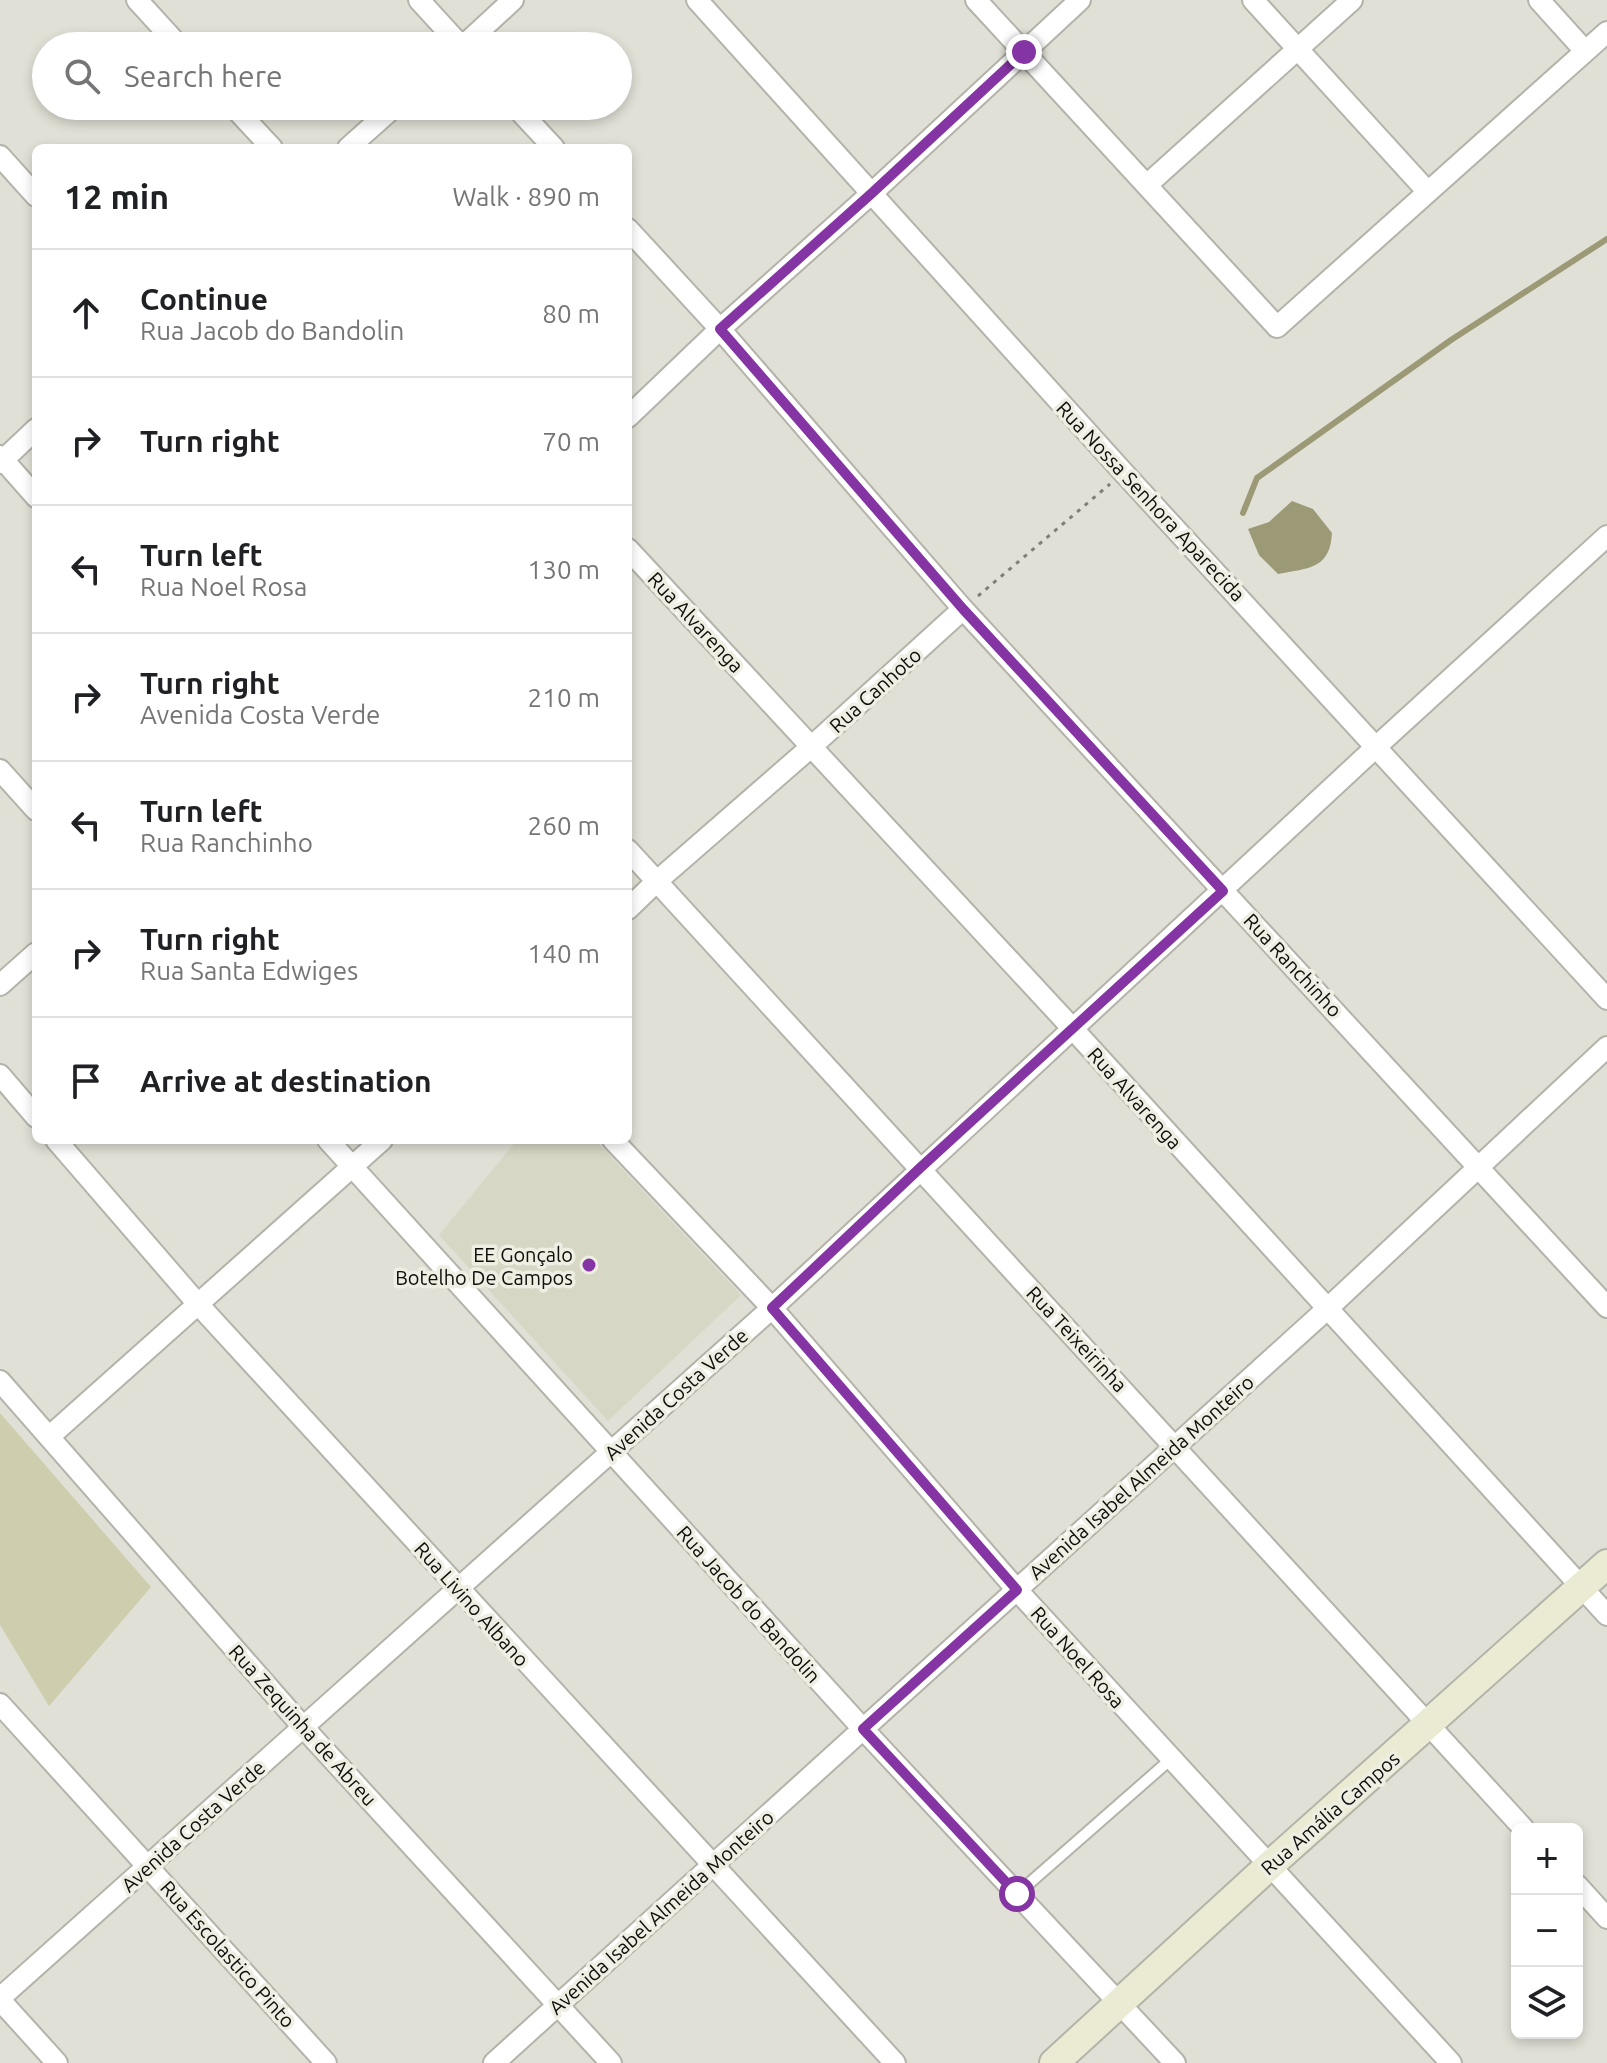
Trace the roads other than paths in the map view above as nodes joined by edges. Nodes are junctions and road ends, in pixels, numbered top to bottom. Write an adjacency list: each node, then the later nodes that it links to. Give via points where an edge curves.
1 (137, 0): 10 (street)
2 (419, 0): 11 (street)
3 (513, 0): 12 (street)
4 (697, 0): 27 (street, Rua Nossa Senhora Aparecida)
5 (976, 0): 16 (street)
6 (1080, 0): 16 (street)
7 (1253, 0): 14 (street)
8 (1352, 0): 14 (street)
9 (1539, 0): 15 (street)
10 (166, 32)
11 (449, 32)
12 (478, 32)
13 (1607, 32): 15 (street)
14 (1297, 49): 24 (street); 25 (street)
15 (1585, 51): 25 (street)
16 (1024, 52): 24 (street); 27 (street)
17 (246, 120): 20 (street)
18 (379, 120): 21 (street)
19 (528, 120): 22 (street)
20 (268, 144)
21 (352, 144)
22 (550, 144)
23 (0, 156): 26 (street)
24 (1148, 184): 25 (street, via 1277,327)
25 (1427, 191)
26 (32, 192)
27 (872, 193): 29 (street); 37 (street, Rua Nossa Senhora Aparecida)
28 (632, 233): 29 (street, Rua Ranchinho)
29 (720, 329): 30 (street); 36 (street, Rua Ranchinho)
30 (632, 413)
31 (32, 433): 32 (street)
32 (1, 460): 33 (street)
33 (32, 493)
34 (1607, 536): 37 (street, Avenida Costa Verde)
35 (632, 553): 38 (street, Rua Alvarenga)
36 (963, 609): 38 (street, Rua Canhoto); 43 (street, Rua Ranchinho)
37 (1377, 746): 43 (street, Avenida Costa Verde); 47 (street, Rua Nossa Senhora Aparecida)
38 (811, 747): 42 (street, Rua Canhoto); 48 (street, Rua Alvarenga)
39 (0, 770): 40 (street)
40 (32, 806)
41 (632, 855): 42 (street, Rua Teixeirinha)
42 (656, 882): 44 (street, Rua Canhoto); 57 (street, Rua Teixeirinha)
43 (1223, 891): 48 (street, Avenida Costa Verde); 58 (street, Rua Ranchinho)
44 (632, 905)
45 (32, 957): 46 (street)
46 (0, 985)
47 (1607, 999)
48 (1073, 1029): 57 (street, Avenida Costa Verde); 62 (street, Rua Alvarenga)
49 (1607, 1047): 58 (street, Avenida Isabel Almeida Monteiro)
50 (0, 1075): 51 (street)
51 (32, 1112)
52 (59, 1144): 59 (street, Rua Livino Albano)
53 (331, 1144): 56 (street, Rua Jacob do Bandolin)
54 (377, 1144): 56 (street)
55 (617, 1144): 61 (street, Rua Noel Rosa)
56 (351, 1167): 59 (street); 66 (street, Rua Jacob do Bandolin)
57 (920, 1168): 61 (street, Avenida Costa Verde); 65 (street, Rua Teixeirinha)
58 (1478, 1168): 60 (street, Rua Ranchinho); 62 (street, Avenida Isabel Almeida Monteiro)
59 (197, 1303): 64 (street); 69 (street, Rua Livino Albano)
60 (1607, 1307)
61 (772, 1308): 66 (street, Avenida Costa Verde); 70 (street, Rua Noel Rosa)
62 (1327, 1309): 65 (street, Avenida Isabel Almeida Monteiro); 68 (street, Rua Alvarenga)
63 (0, 1381): 64 (street, Rua Zequinha de Abreu)
64 (50, 1436): 74 (street, Rua Zequinha de Abreu)
65 (1174, 1446): 70 (street, Avenida Isabel Almeida Monteiro); 73 (street, Rua Teixeirinha)
66 (611, 1452): 69 (street, Avenida Costa Verde); 75 (street, Rua Jacob do Bandolin)
67 (1607, 1564): 68 (street, Rua Amália Campos)
68 (1582, 1588): 71 (street, Rua Alvarenga); 73 (street, Rua Amália Campos)
69 (458, 1589): 74 (street, Avenida Costa Verde); 79 (street, Rua Livino Albano)
70 (1017, 1590): 75 (street, Avenida Isabel Almeida Monteiro); 76 (street, Rua Noel Rosa)
71 (1607, 1615)
72 (0, 1704): 78 (street, Rua Escolastico Pinto)
73 (1428, 1726): 77 (street, Rua Teixeirinha); 80 (street, Rua Amália Campos)
74 (303, 1727): 78 (street, Avenida Costa Verde); 86 (street, Rua Zequinha de Abreu)
75 (863, 1729): 79 (street, Avenida Isabel Almeida Monteiro); 82 (street, Rua Jacob do Bandolin)
76 (1171, 1759): 80 (street, Rua Noel Rosa); 82 (lane)
77 (1518, 1823)
78 (148, 1866): 84 (street, Avenida Costa Verde); 88 (street, Rua Escolastico Pinto)
79 (712, 1866): 86 (street, Avenida Isabel Almeida Monteiro); 91 (street, Rua Livino Albano)
80 (1269, 1866): 85 (street, Rua Amália Campos); 94 (street, Rua Noel Rosa)
81 (1583, 1892): 83 (street)
82 (1017, 1894): 85 (street, Rua Jacob do Bandolin)
83 (1607, 1918)
84 (0, 1999): 87 (street)
85 (1119, 2003): 92 (street, Rua Amália Campos); 93 (street, Rua Jacob do Bandolin)
86 (558, 2005): 89 (street, Avenida Isabel Almeida Monteiro); 90 (street, Rua Zequinha de Abreu)
87 (57, 2063)
88 (326, 2063)
89 (494, 2063)
90 (611, 2063)
91 (895, 2063)
92 (1054, 2063)
93 (1175, 2063)
94 (1451, 2063)

